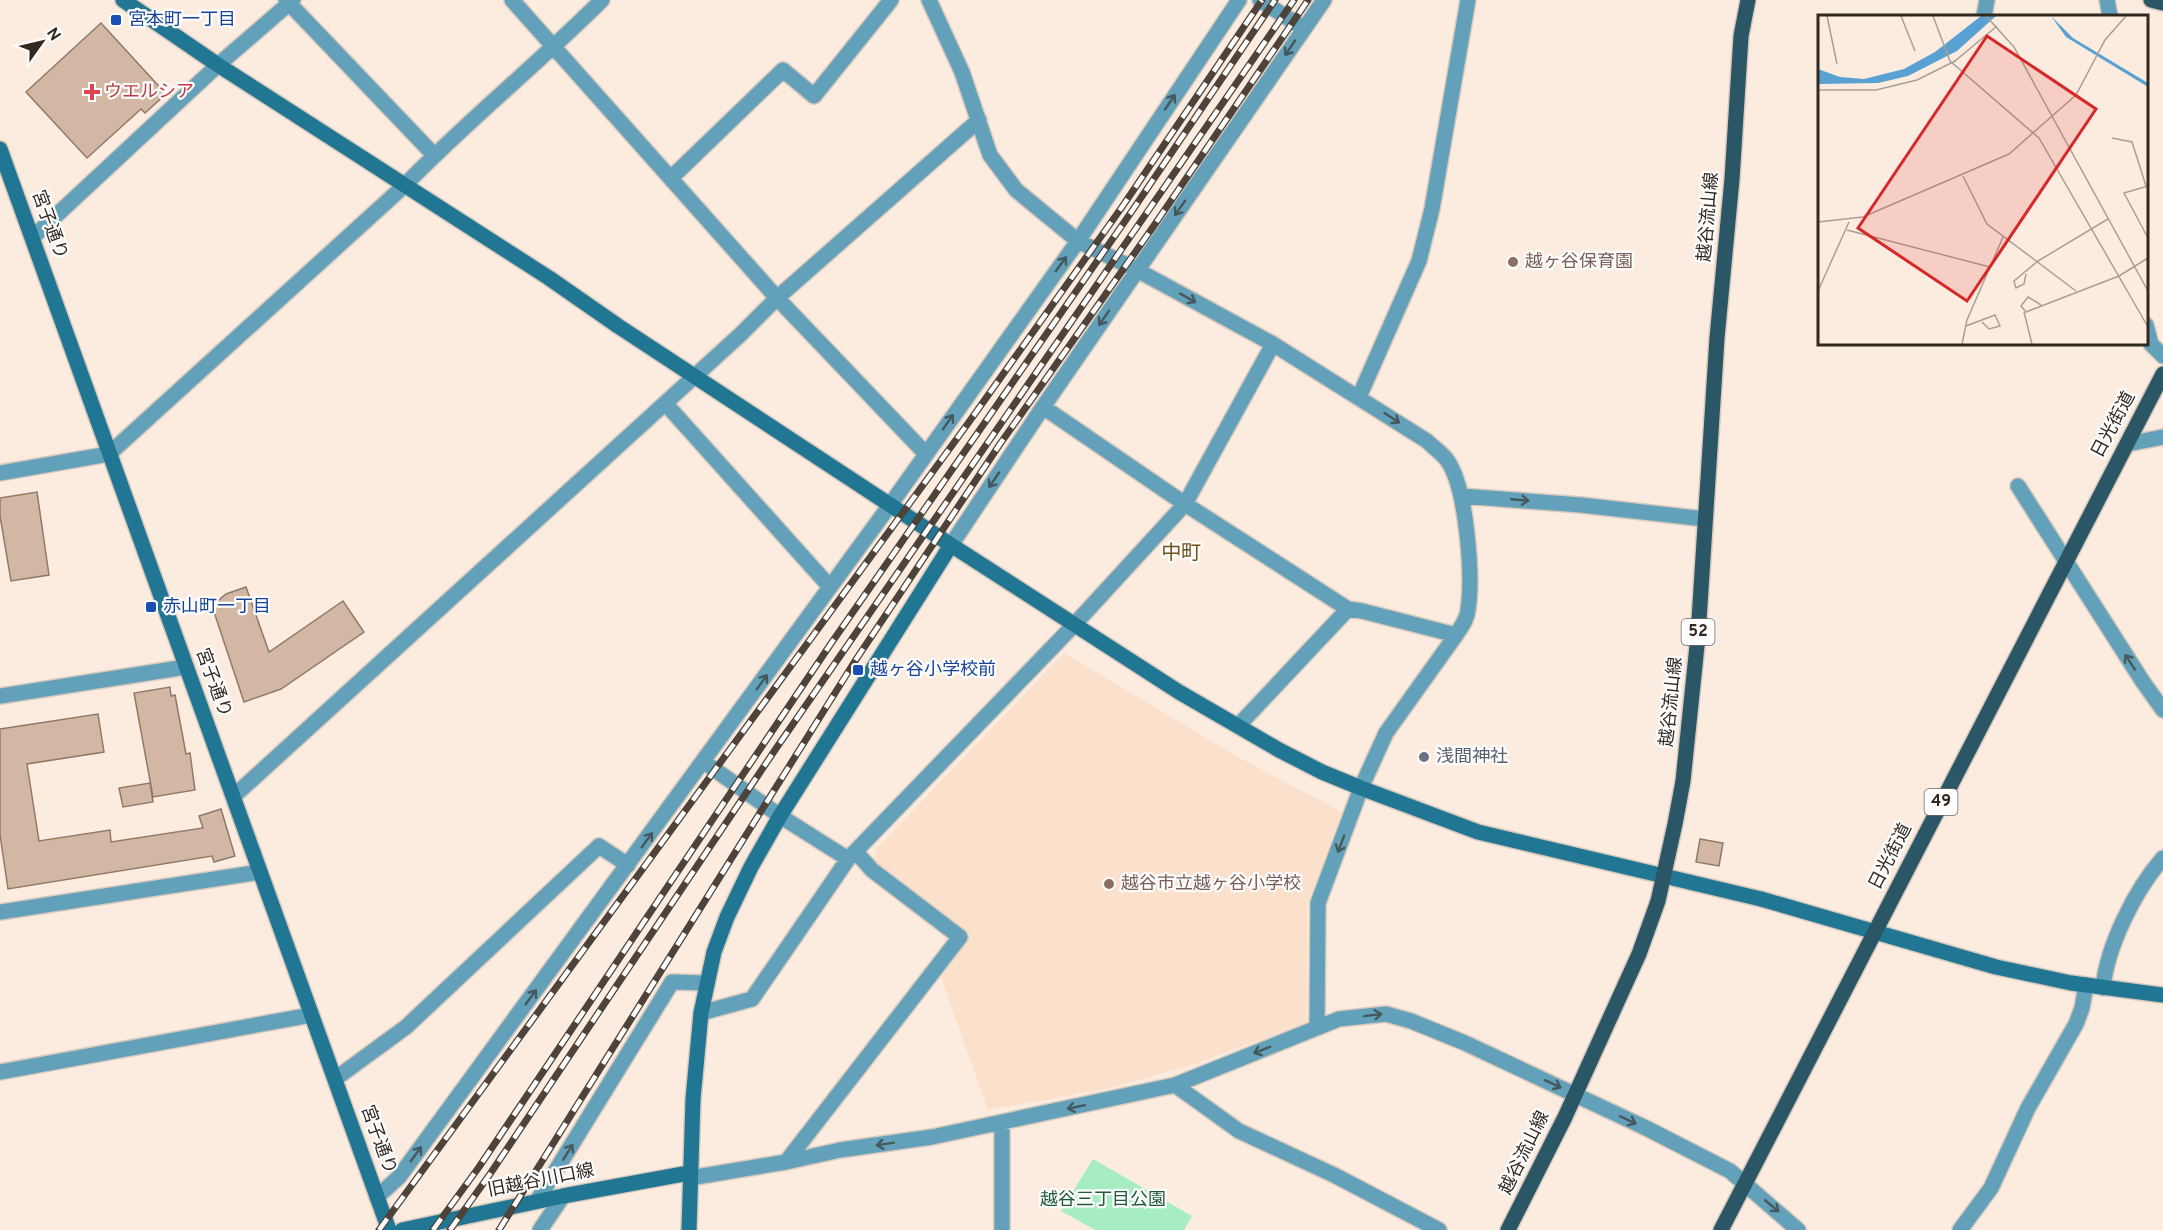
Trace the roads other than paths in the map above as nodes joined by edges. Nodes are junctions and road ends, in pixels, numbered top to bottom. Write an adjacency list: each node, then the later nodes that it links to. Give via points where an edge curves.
1 (123, 0): 20 (street)
2 (512, 0): 19 (street)
3 (602, 0): 19 (street)
4 (891, 0): 24 (street, via 814,96 783,70)
5 (929, 0): 21 (street)
6 (1239, 0): 27 (street, one-way to 6)
7 (1260, 0): 18 (street)
8 (1324, 0): 18 (street)
9 (1468, 0): 35 (street, via 1432,209 1419,261)
10 (1748, 0): 47 (main road, 越谷流山線 / 52, via 1741,36)
11 (1987, 0): 16 (street)
12 (2108, 0): 17 (street)
13 (2151, 0): 15 (main road)
14 (289, 1): 20 (street); 23 (street)
15 (2163, 3)
16 (1984, 15)
17 (2110, 15)
18 (1303, 28): 28 (street, one-way to 28)
19 (555, 47): 23 (street); 24 (street)
20 (218, 65): 25 (street); 26 (street)
21 (980, 120): 27 (street, via 990,155 1016,190); 29 (street)
22 (0, 149): 26 (street, 宮子通り)
23 (434, 155): 25 (street)
24 (671, 178): 29 (street)
25 (404, 186): 34 (street); 40 (street)
26 (33, 237): 40 (street, 宮子通り)
27 (1078, 241): 28 (street); 41 (street, one-way to 27)
28 (1137, 270): 31 (street, one-way to 31); 37 (street, one-way to 37)
29 (777, 298): 34 (street); 41 (street)
30 (2148, 333): 32 (street, via 2151,344)
31 (1273, 344): 35 (street); 45 (street)
32 (2163, 356)
33 (2163, 374): 39 (main road, 日光街道 / 49)
34 (694, 376): 36 (street); 46 (street)
35 (1359, 397): 44 (street, one-way to 44, via 1427,441 1447,461)
36 (665, 403): 50 (street); 60 (street)
37 (1043, 407): 45 (street); 48 (street, one-way to 48)
38 (2163, 437): 39 (street)
39 (2127, 444): 49 (main road, 日光街道 / 49)
40 (109, 454): 42 (street); 54 (street, 宮子通り)
41 (926, 454): 46 (street)
42 (0, 473)
43 (2018, 486): 49 (street)
44 (1461, 496): 47 (street, one-way to 47); 53 (street, via 1469,561 1468,611)
45 (1185, 504): 51 (street); 52 (street)
46 (890, 505): 48 (street); 50 (street)
47 (1705, 519): 66 (main road, 越谷流山線 / 52, via 1683,781)
48 (951, 545): 52 (street); 61 (street)
49 (2066, 562): 56 (street, one-way to 49); 68 (main road, 日光街道 / 49)
50 (830, 587): 58 (street, one-way to 50)
51 (1348, 609): 53 (street); 57 (street)
52 (1074, 625): 57 (street); 62 (street)
53 (1456, 635): 59 (street, via 1386,733)
54 (186, 667): 55 (street); 60 (street, 宮子通り)
55 (0, 696)
56 (2163, 710)
57 (1238, 726): 59 (street)
58 (704, 762): 61 (street); 64 (street, one-way to 58)
59 (1361, 789): 66 (street, via 1478,832); 75 (street, one-way to 75, via 1318,903)
60 (234, 796): 65 (street, 宮子通り)
61 (780, 816): 62 (street); 69 (street, via 727,917)
62 (852, 856): 73 (street, via 752,999); 81 (street, via 960,936)
63 (2163, 858): 71 (street, via 2121,928 2105,967)
64 (628, 865): 77 (street, via 599,846 406,1027); 85 (street, one-way to 64, via 399,1177)
65 (260, 872): 67 (street); 74 (street, 宮子通り)
66 (1664, 877): 68 (street, via 1761,899); 79 (main road, 越谷流山線 / 52, via 1639,954)
67 (0, 912)
68 (1876, 932): 70 (street, via 1996,967); 83 (main road, 日光街道 / 49)
69 (707, 983): 73 (street); 86 (street, one-way to 69, via 672,982)
70 (2086, 985): 71 (street); 96 (street, via 2076,1024 2028,1108 1991,1188)
71 (2103, 988): 72 (street)
72 (2163, 995)
73 (701, 1013): 82 (street)
74 (311, 1015): 76 (street); 77 (street, 宮子通り)
75 (1317, 1028): 78 (street, one-way to 78); 79 (street, one-way to 79, via 1339,1019 1386,1014 1465,1043)
76 (0, 1072)
77 (335, 1079): 85 (street, 宮子通り)
78 (1175, 1085): 80 (street, one-way to 80); 92 (street, via 1239,1131)
79 (1575, 1095): 83 (street, one-way to 83, via 1730,1171); 93 (main road, 越谷流山線 / 52)
80 (1002, 1123): 81 (street, one-way to 81); 91 (street)
81 (786, 1162): 82 (street)
82 (689, 1175): 84 (street, 旧越谷川口線); 90 (street)
83 (1745, 1184): 94 (main road, 日光街道 / 49); 95 (street, one-way to 95)
84 (563, 1196): 86 (street, 旧越谷川口線); 89 (street)
85 (377, 1197): 87 (street, 宮子通り)
86 (537, 1202): 88 (street, 旧越谷川口線)
87 (389, 1230)
88 (402, 1230)
89 (540, 1230)
90 (689, 1230)
91 (1002, 1230)
92 (1439, 1230)
93 (1509, 1230)
94 (1721, 1230)
95 (1798, 1230)
96 (1960, 1230)

